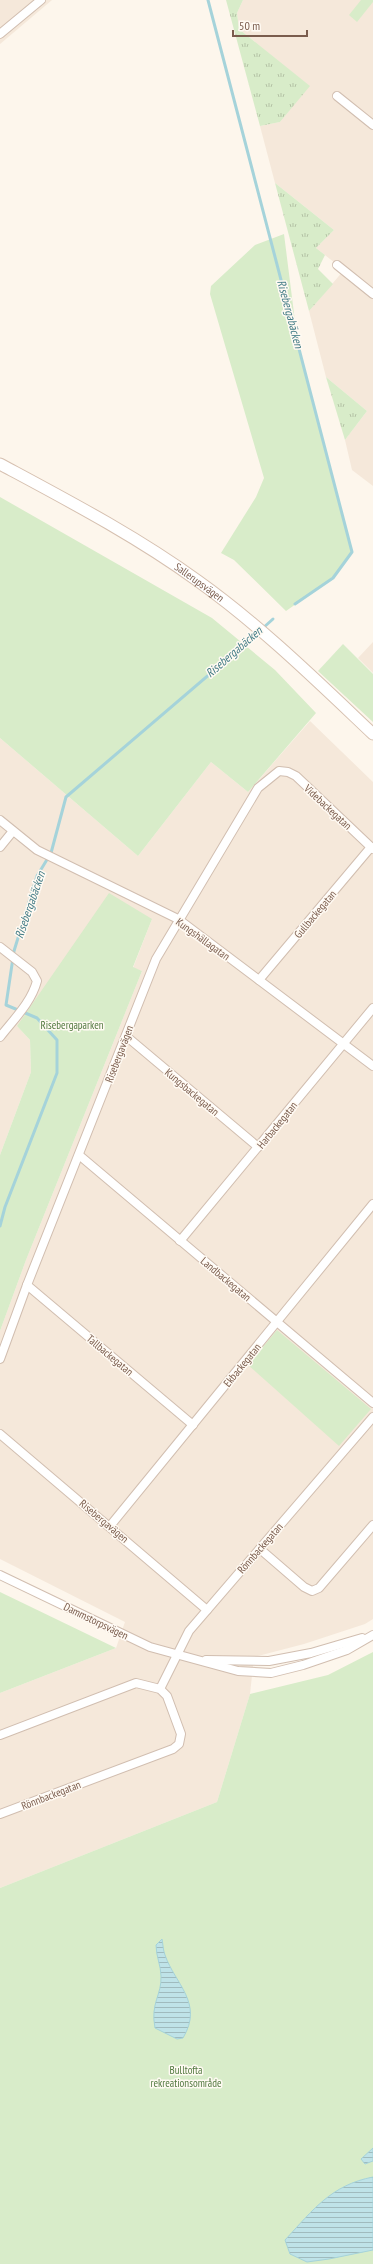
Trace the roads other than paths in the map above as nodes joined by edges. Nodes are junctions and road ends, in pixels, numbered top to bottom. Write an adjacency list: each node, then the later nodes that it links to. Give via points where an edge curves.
1 (41, 0): 2 (street)
2 (0, 34)
3 (337, 96): 4 (street)
4 (373, 125)
5 (338, 265): 6 (street)
6 (373, 294)
7 (0, 464): 8 (main road, Sallerupsvägen, via 140,543 198,581 286,652)
8 (373, 734)
9 (279, 771): 13 (street, Videbackegatan, via 296,776); 14 (street, Risebergavägen, via 258,788)
10 (0, 820): 11 (street, Kungshällagatan)
11 (13, 831): 12 (street); 14 (street, Kungshällagatan, via 37,850)
12 (0, 848)
13 (372, 848): 16 (street, Gullbackegatan)
14 (178, 919): 16 (street, Kungshällagatan); 18 (street, Risebergavägen, via 156,958)
15 (4, 950): 19 (street, via 32,972 37,980 25,1006)
16 (259, 980): 20 (street, Kungshällagatan)
17 (373, 1008): 20 (street, Harbackegatan)
18 (126, 1036): 22 (street, Kungsbackegatan); 23 (street, Risebergavägen)
19 (0, 1037)
20 (343, 1043): 21 (street, Kungshällagatan); 22 (street, Harbackegatan)
21 (373, 1066)
22 (258, 1147): 25 (street, Harbackegatan)
23 (79, 1156): 25 (street, Landbackegatan); 26 (street, Risebergavägen)
24 (373, 1204): 27 (street, Ekbackegatan)
25 (180, 1241): 27 (street, Landbackegatan)
26 (27, 1285): 28 (street, Risebergavägen); 31 (street, Tallbackegatan)
27 (277, 1322): 29 (street, Landbackegatan); 31 (street, Ekbackegatan)
28 (0, 1359)
29 (373, 1403)
30 (373, 1417): 35 (street, Rönnbackegatan)
31 (193, 1425): 34 (street, Ekbackegatan)
32 (0, 1434): 34 (street, Risebergavägen)
33 (373, 1525): 35 (street, via 319,1588 312,1591)
34 (110, 1526): 37 (street, Risebergavägen)
35 (260, 1549): 37 (street, Rönnbackegatan)
36 (0, 1574): 39 (street, Dammstorpsvägen, via 150,1647)
37 (207, 1610): 39 (street, Rönnbackegatan, via 189,1631)
38 (373, 1635): 40 (street, Dammstorpsvägen, via 311,1653 269,1661); 40 (street, Dammstorpsvägen, via 347,1650 271,1673 238,1671)
39 (177, 1655): 40 (street, Dammstorpsvägen); 41 (street, Rönnbackegatan)
40 (194, 1660)
41 (160, 1689): 42 (street, via 136,1683); 43 (street, Rönnbackegatan, via 167,1696 181,1734 179,1744 173,1749)
42 (0, 1735)
43 (0, 1814)

